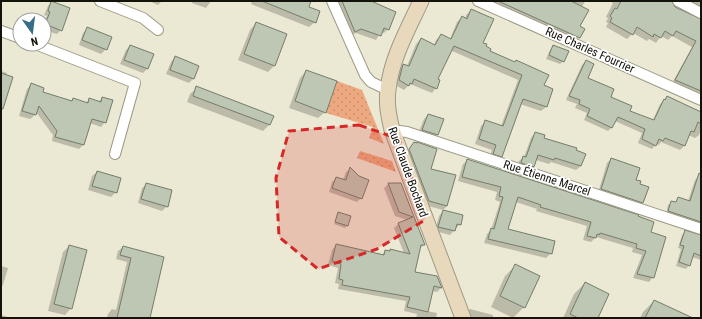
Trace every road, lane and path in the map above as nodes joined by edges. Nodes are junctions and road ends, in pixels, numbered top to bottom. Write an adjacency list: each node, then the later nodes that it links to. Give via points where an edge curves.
1 (100, 1): 7 (street, via 143,18)
2 (332, 1): 11 (street, via 365,75 371,82)
3 (421, 1): 11 (main road, Rue Claude Bochard, via 394,60)
4 (478, 1): 12 (street, Rue Charles Fourrier)
5 (678, 1): 6 (street)
6 (701, 13)
7 (158, 30)
8 (1, 31): 9 (street)
9 (12, 35)
10 (52, 51): 14 (street, via 135,83)
11 (388, 90): 13 (main road, Rue Claude Bochard, via 388,113)
12 (701, 100)
13 (392, 130): 15 (street, Rue Étienne Marcel, via 407,132); 16 (main road, Rue Claude Bochard)
14 (115, 154)
15 (701, 229)
16 (463, 318)

